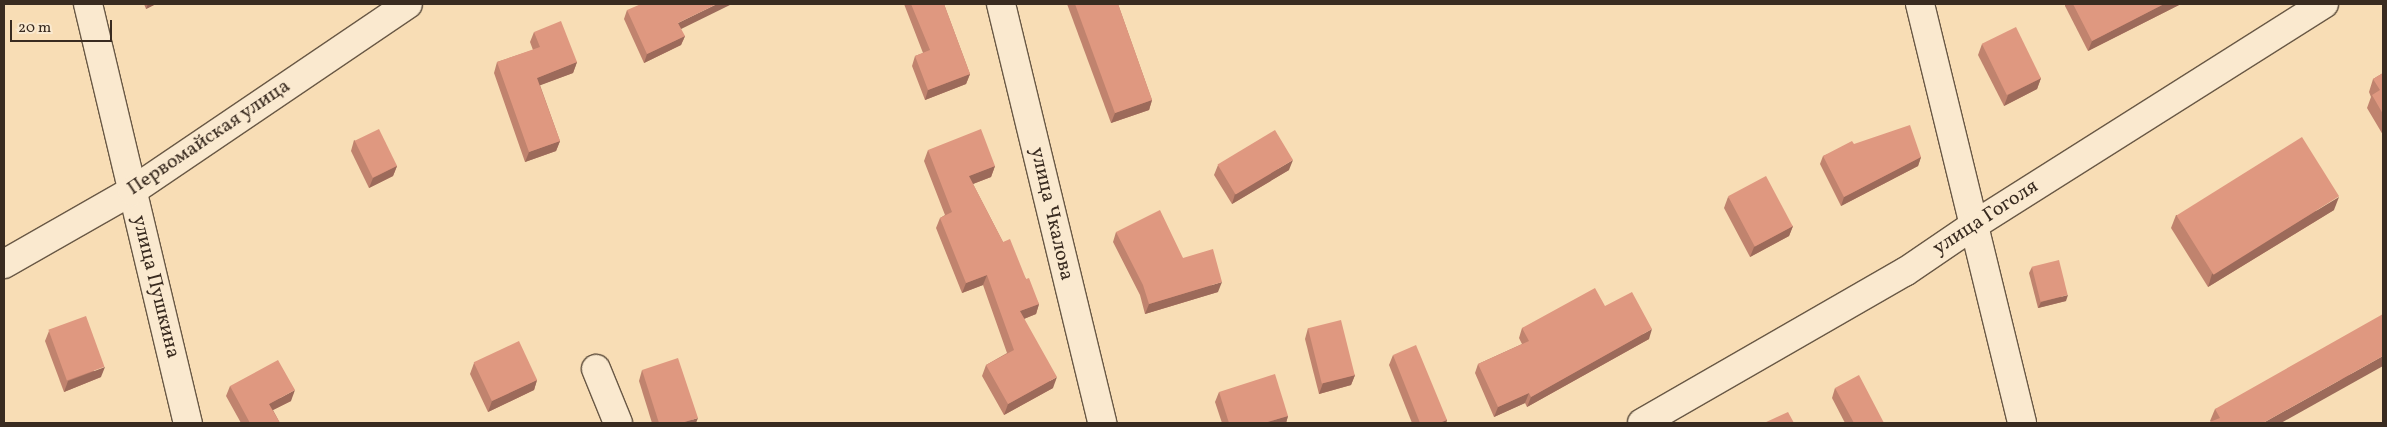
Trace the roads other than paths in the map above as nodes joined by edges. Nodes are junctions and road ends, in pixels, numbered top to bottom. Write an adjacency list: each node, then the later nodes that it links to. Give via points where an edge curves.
1 (88, 4): 6 (street, улица Пушкина)
2 (408, 4): 6 (street, Первомайская улица)
3 (1001, 4): 12 (street, улица Чкалова)
4 (1920, 4): 7 (street)
5 (2324, 4): 7 (street, улица Гоголя)
6 (132, 190): 8 (street, Первомайская улица); 10 (street, улица Пушкина)
7 (1974, 225): 13 (street, улица Гоголя, via 1905,272); 14 (street)
8 (4, 264)
9 (596, 369): 11 (street)
10 (188, 423)
11 (618, 423)
12 (1102, 423)
13 (1642, 423)
14 (2022, 423)

